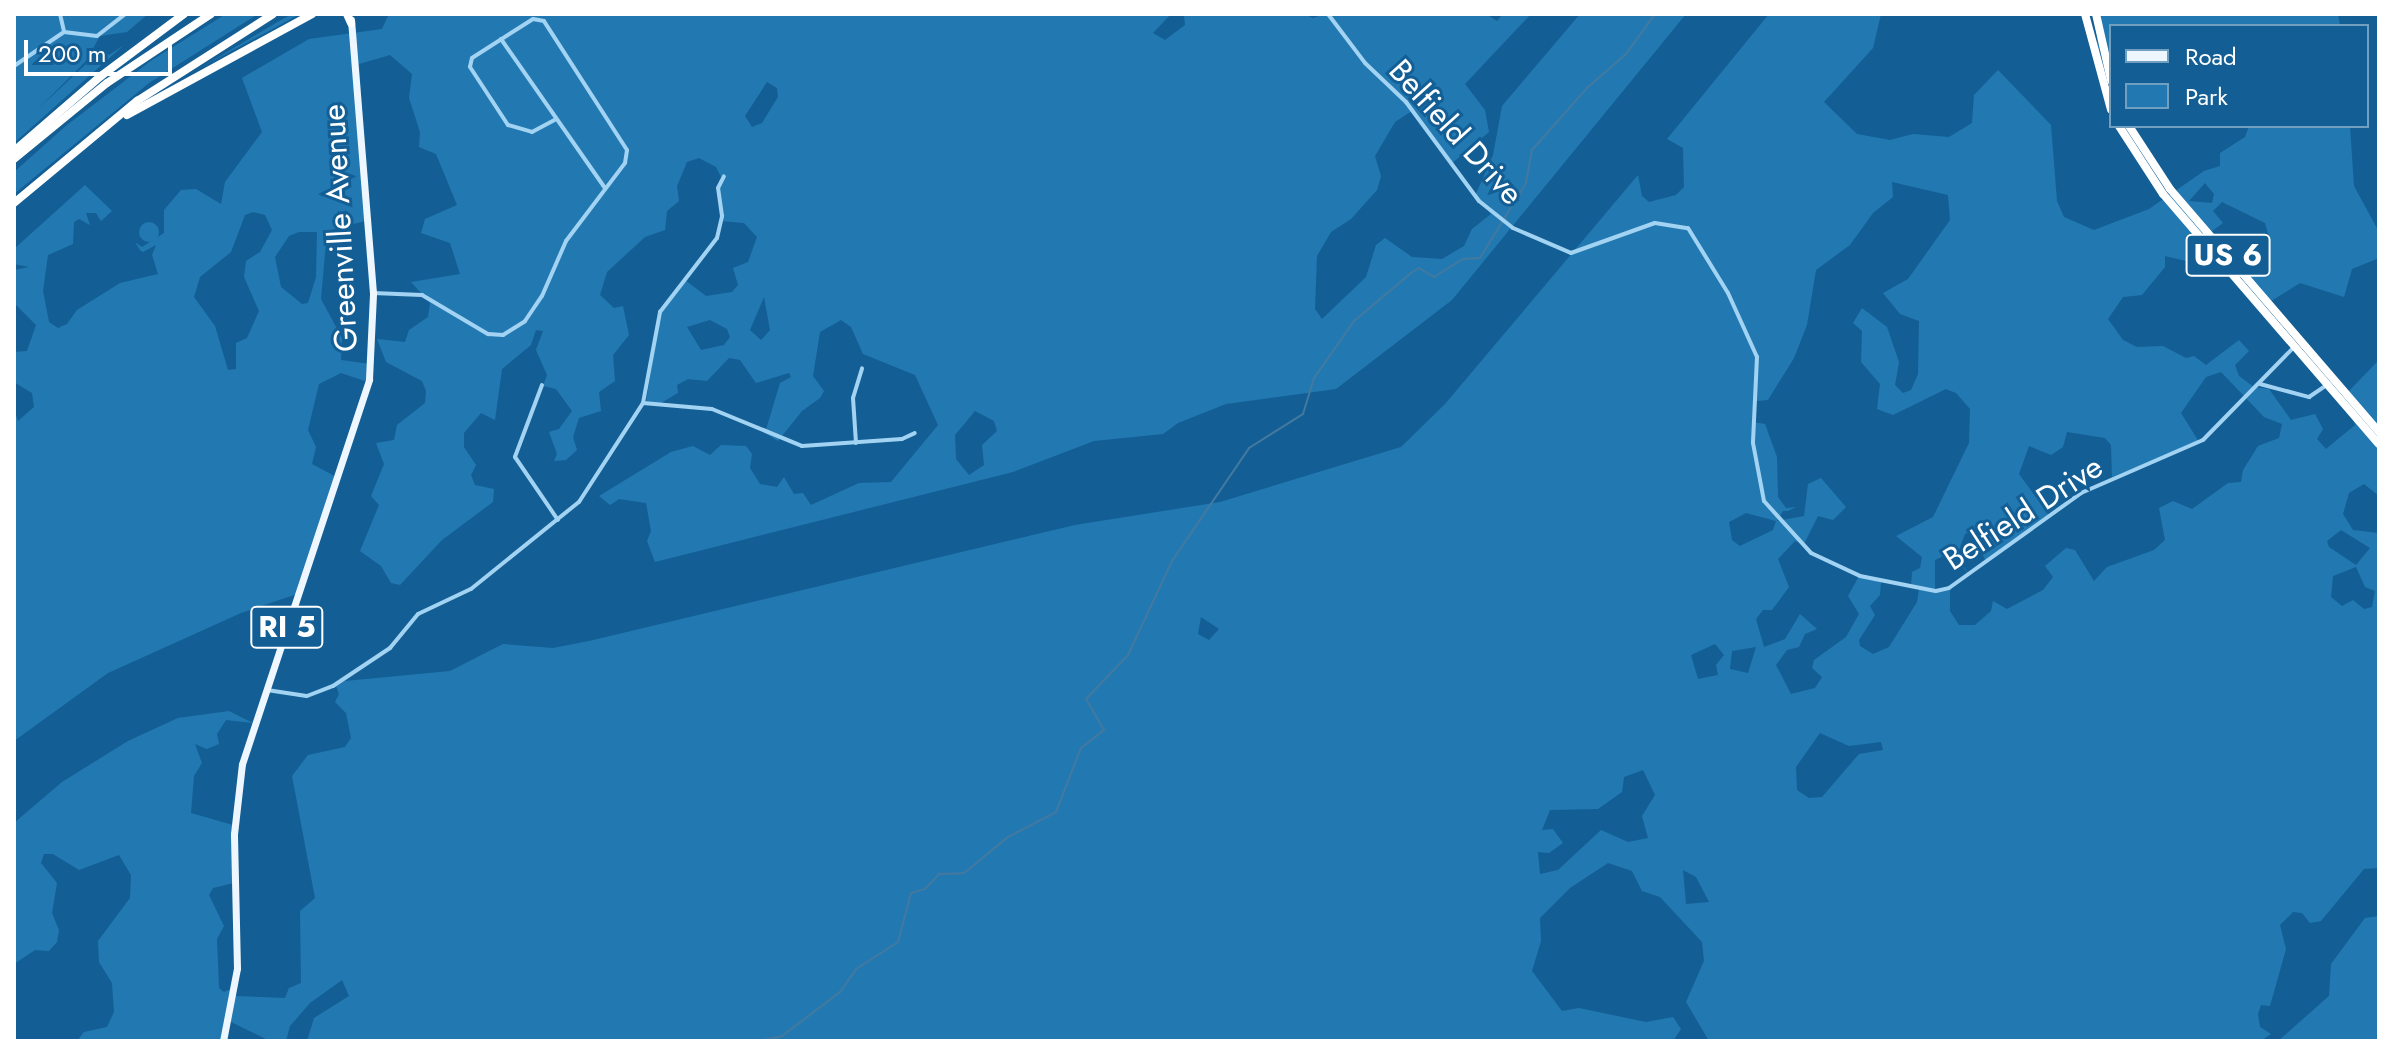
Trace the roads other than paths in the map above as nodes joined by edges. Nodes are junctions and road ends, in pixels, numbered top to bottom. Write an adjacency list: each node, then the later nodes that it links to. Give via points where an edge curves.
1 (60, 14): 11 (street)
2 (125, 14): 11 (street, via 97,36)
3 (184, 14): 20 (highway, via 108,70)
4 (211, 14): 21 (highway, via 107,83)
5 (273, 14): 17 (highway)
6 (310, 14): 17 (highway)
7 (1328, 14): 30 (street, Belfield Drive, via 1365,63 1406,102 1484,205 1511,227 1571,253 1655,223 1688,228 1728,293 1757,357 1755,463 1770,513 1817,557 1877,581 1936,591 1949,588 2081,493 2203,440)
8 (2085, 14): 15 (highway)
9 (2096, 14): 14 (highway)
10 (350, 17): 25 (main road, Greenville Avenue / RI 5)
11 (64, 32): 13 (street)
12 (501, 39): 16 (street); 16 (street, via 472,58 470,67 504,122 532,132); 23 (street, via 528,21 544,21 625,141 625,163)
13 (14, 66)
14 (2109, 71)
15 (2109, 103)
16 (555, 120): 23 (street)
17 (101, 128): 24 (highway)
18 (2120, 128): 26 (highway, US 6, via 2163,194)
19 (2130, 128): 28 (highway, US 6, via 2170,189)
20 (14, 151)
21 (14, 159)
22 (724, 176): 31 (street, via 718,188 722,216 717,238 660,312)
23 (605, 188): 25 (street, via 559,254 542,296 512,331 488,334 468,327 422,295)
24 (14, 203)
25 (373, 293): 37 (main road, Greenville Avenue / RI 5, via 374,339 364,403)
26 (2297, 345): 28 (highway, US 6); 30 (street, Belfield Drive)
27 (862, 368): 34 (street, via 853,398)
28 (2333, 380): 30 (street, via 2309,397 2270,383); 32 (highway, US 6); 35 (highway, US 6)
29 (542, 385): 36 (street, via 515,457)
30 (2258, 385)
31 (643, 403): 34 (street, via 712,409 802,446); 36 (street, via 598,476)
32 (2379, 432)
33 (915, 433): 34 (street)
34 (856, 443)
35 (2379, 444)
36 (558, 520): 37 (street, via 471,589 424,609 390,648 333,686 293,697)
37 (265, 689): 38 (main road, Greenville Avenue / RI 5, via 237,789 237,968)
38 (223, 1041)

